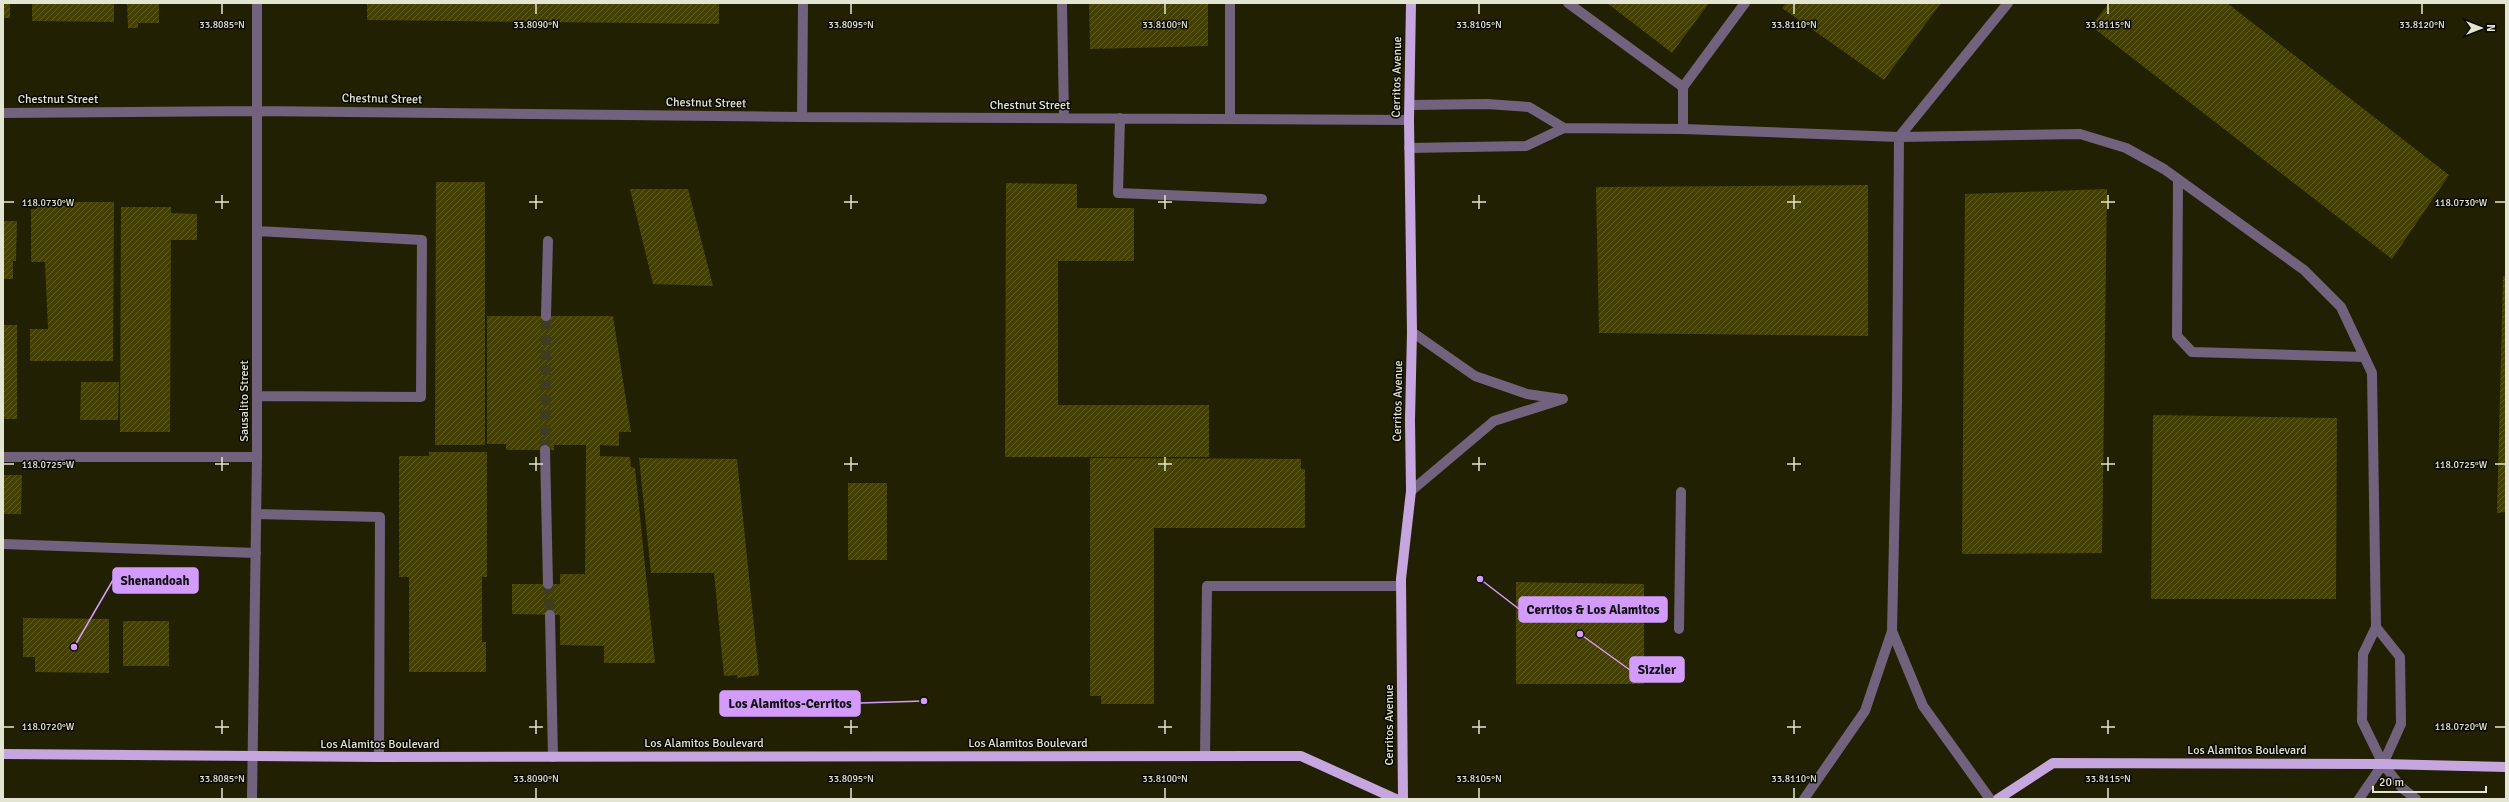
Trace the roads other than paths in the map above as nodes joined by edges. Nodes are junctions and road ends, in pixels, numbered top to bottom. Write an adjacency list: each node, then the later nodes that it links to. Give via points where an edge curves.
1 (257, 3): 11 (street, Sausalito Street)
2 (803, 3): 13 (street)
3 (1062, 3): 14 (street)
4 (1230, 3): 16 (street)
5 (1411, 3): 10 (main road, Cerritos Avenue)
6 (1568, 3): 9 (street)
7 (1745, 3): 9 (street)
8 (2008, 3): 20 (street)
9 (1683, 87): 19 (street)
10 (1410, 105): 17 (main road, Cerritos Avenue); 18 (street, via 1487,104 1529,107)
11 (257, 111): 12 (street, Chestnut Street); 13 (street, Chestnut Street); 24 (street, Sausalito Street)
12 (3, 113)
13 (802, 117): 14 (street, Chestnut Street)
14 (1064, 118): 15 (street, Chestnut Street)
15 (1120, 118): 16 (street, Chestnut Street); 23 (street, via 1118,193)
16 (1230, 119): 17 (street, Chestnut Street)
17 (1409, 120): 21 (main road, Cerritos Avenue)
18 (1564, 128): 19 (street); 21 (street, via 1526,146)
19 (1683, 129): 20 (street)
20 (1899, 137): 22 (street, via 2080,134 2126,148); 43 (street)
21 (1409, 148): 27 (main road, Cerritos Avenue)
22 (2178, 180): 28 (street, via 2304,270 2341,307); 28 (street, via 2177,336 2192,352)
23 (1262, 199)
24 (257, 231): 29 (street, Sausalito Street); 29 (street, via 422,240 421,397)
25 (548, 241): 26 (street)
26 (546, 316)
27 (1412, 332): 33 (main road, Cerritos Avenue); 33 (street, via 1475,376 1527,394 1563,399 1494,421)
28 (2364, 357): 41 (street, via 2372,373)
29 (257, 396): 32 (street, Sausalito Street)
30 (544, 450): 38 (street)
31 (3, 457): 32 (street)
32 (257, 457): 35 (street, Sausalito Street)
33 (1411, 491): 39 (main road, Cerritos Avenue)
34 (1680, 492): 42 (street)
35 (256, 514): 37 (street, Sausalito Street); 47 (street, via 380,517)
36 (3, 544): 37 (street)
37 (256, 553): 45 (street, Sausalito Street)
38 (548, 584)
39 (1401, 586): 46 (street, via 1206,586); 53 (main road, Cerritos Avenue)
40 (550, 614): 48 (street)
41 (2376, 627): 49 (street, via 2363,654 2362,720); 49 (street, via 2400,657 2401,724)
42 (1679, 629)
43 (1892, 631): 54 (street, via 1865,710); 55 (street, via 1922,706)
44 (3, 754): 45 (main road, Los Alamitos Boulevard)
45 (253, 756): 47 (main road, Los Alamitos Boulevard); 51 (street, Sausalito Street)
46 (1205, 756): 48 (main road, Los Alamitos Boulevard); 52 (main road, Los Alamitos Boulevard, via 1301,756)
47 (379, 757): 48 (main road, Los Alamitos Boulevard)
48 (553, 757)
49 (2383, 764): 50 (main road, Los Alamitos Boulevard); 56 (main road, Los Alamitos Boulevard, via 2053,763); 57 (street); 58 (street, via 2402,788)
50 (2506, 767)
51 (252, 799)
52 (1396, 799)
53 (1403, 799)
54 (1804, 799)
55 (1990, 799)
56 (1998, 799)
57 (2359, 799)
58 (2416, 799)

